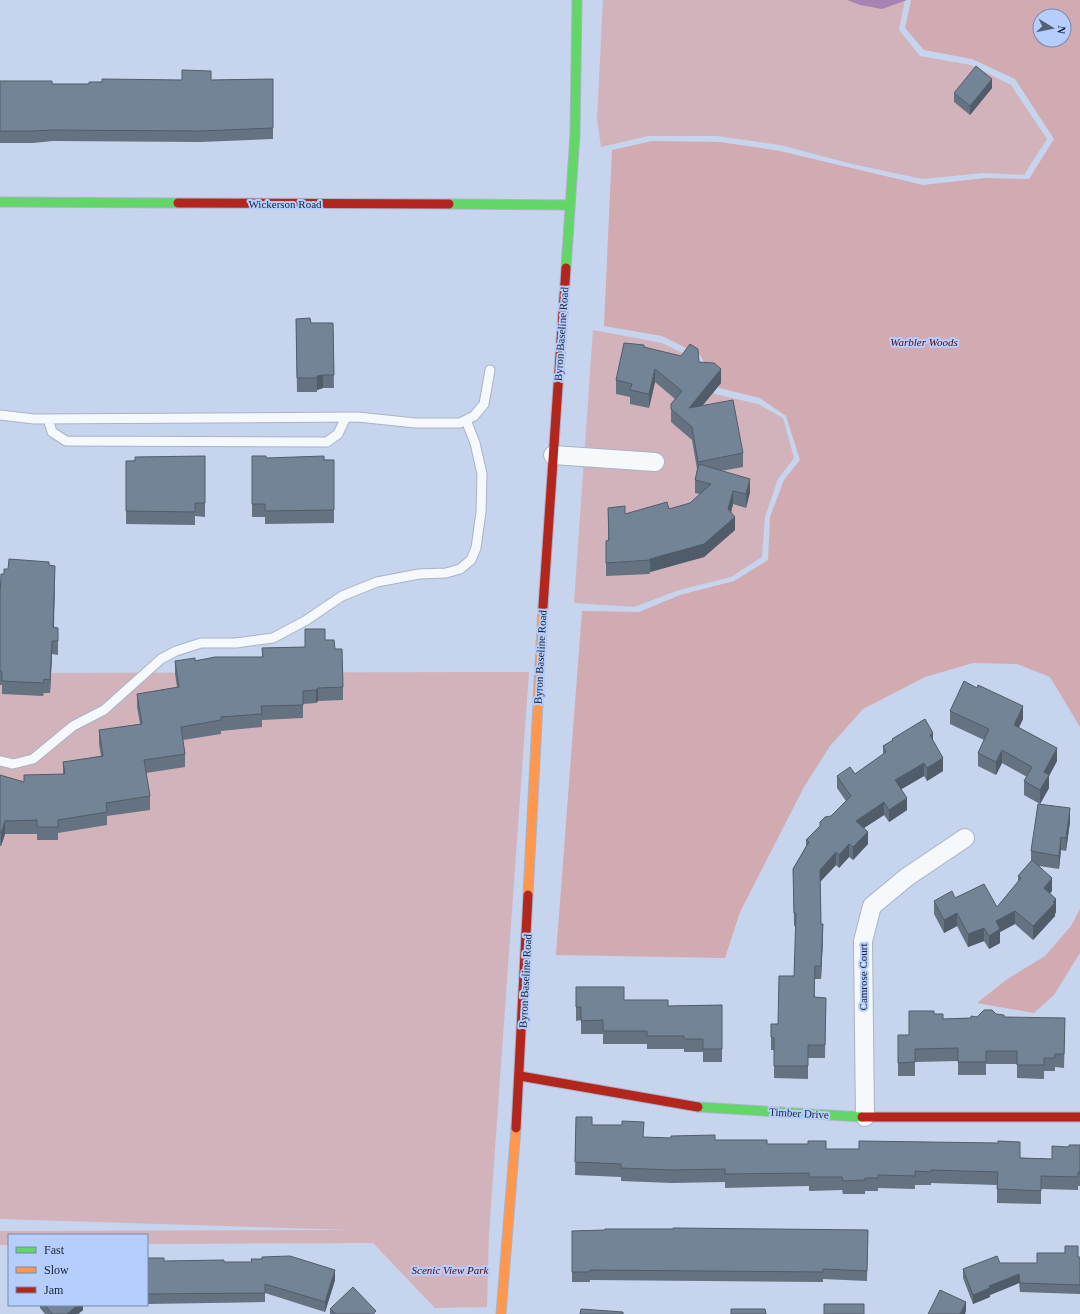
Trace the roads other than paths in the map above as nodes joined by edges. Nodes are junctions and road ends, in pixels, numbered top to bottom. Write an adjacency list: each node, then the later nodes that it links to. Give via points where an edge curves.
1 (577, 0): 3 (main road, Byron Baseline Road, via 575,134)
2 (0, 202): 3 (main road, Wickerson Road)
3 (570, 205): 9 (main road, Byron Baseline Road)
4 (490, 370): 8 (lane, via 484,404 474,416)
5 (0, 415): 7 (lane)
6 (346, 417): 7 (lane); 7 (lane, via 338,434 327,442 66,441 52,432); 8 (lane, via 415,423)
7 (48, 419)
8 (466, 420): 11 (lane, via 475,443 482,474 476,548 471,560 460,569 377,582 342,596 305,621 273,638 236,643 201,643 176,652 161,659 104,710 73,726 33,759 13,764)
9 (552, 454): 10 (street); 13 (main road, Byron Baseline Road, via 539,660)
10 (655, 462)
11 (0, 761)
12 (965, 838): 14 (street, Camrose Court, via 907,877 872,906 863,941)
13 (520, 1076): 14 (main road, Timber Drive, via 693,1108); 16 (main road, Byron Baseline Road)
14 (864, 1117): 15 (main road, Timber Drive)
15 (1080, 1117)
16 (501, 1314)

